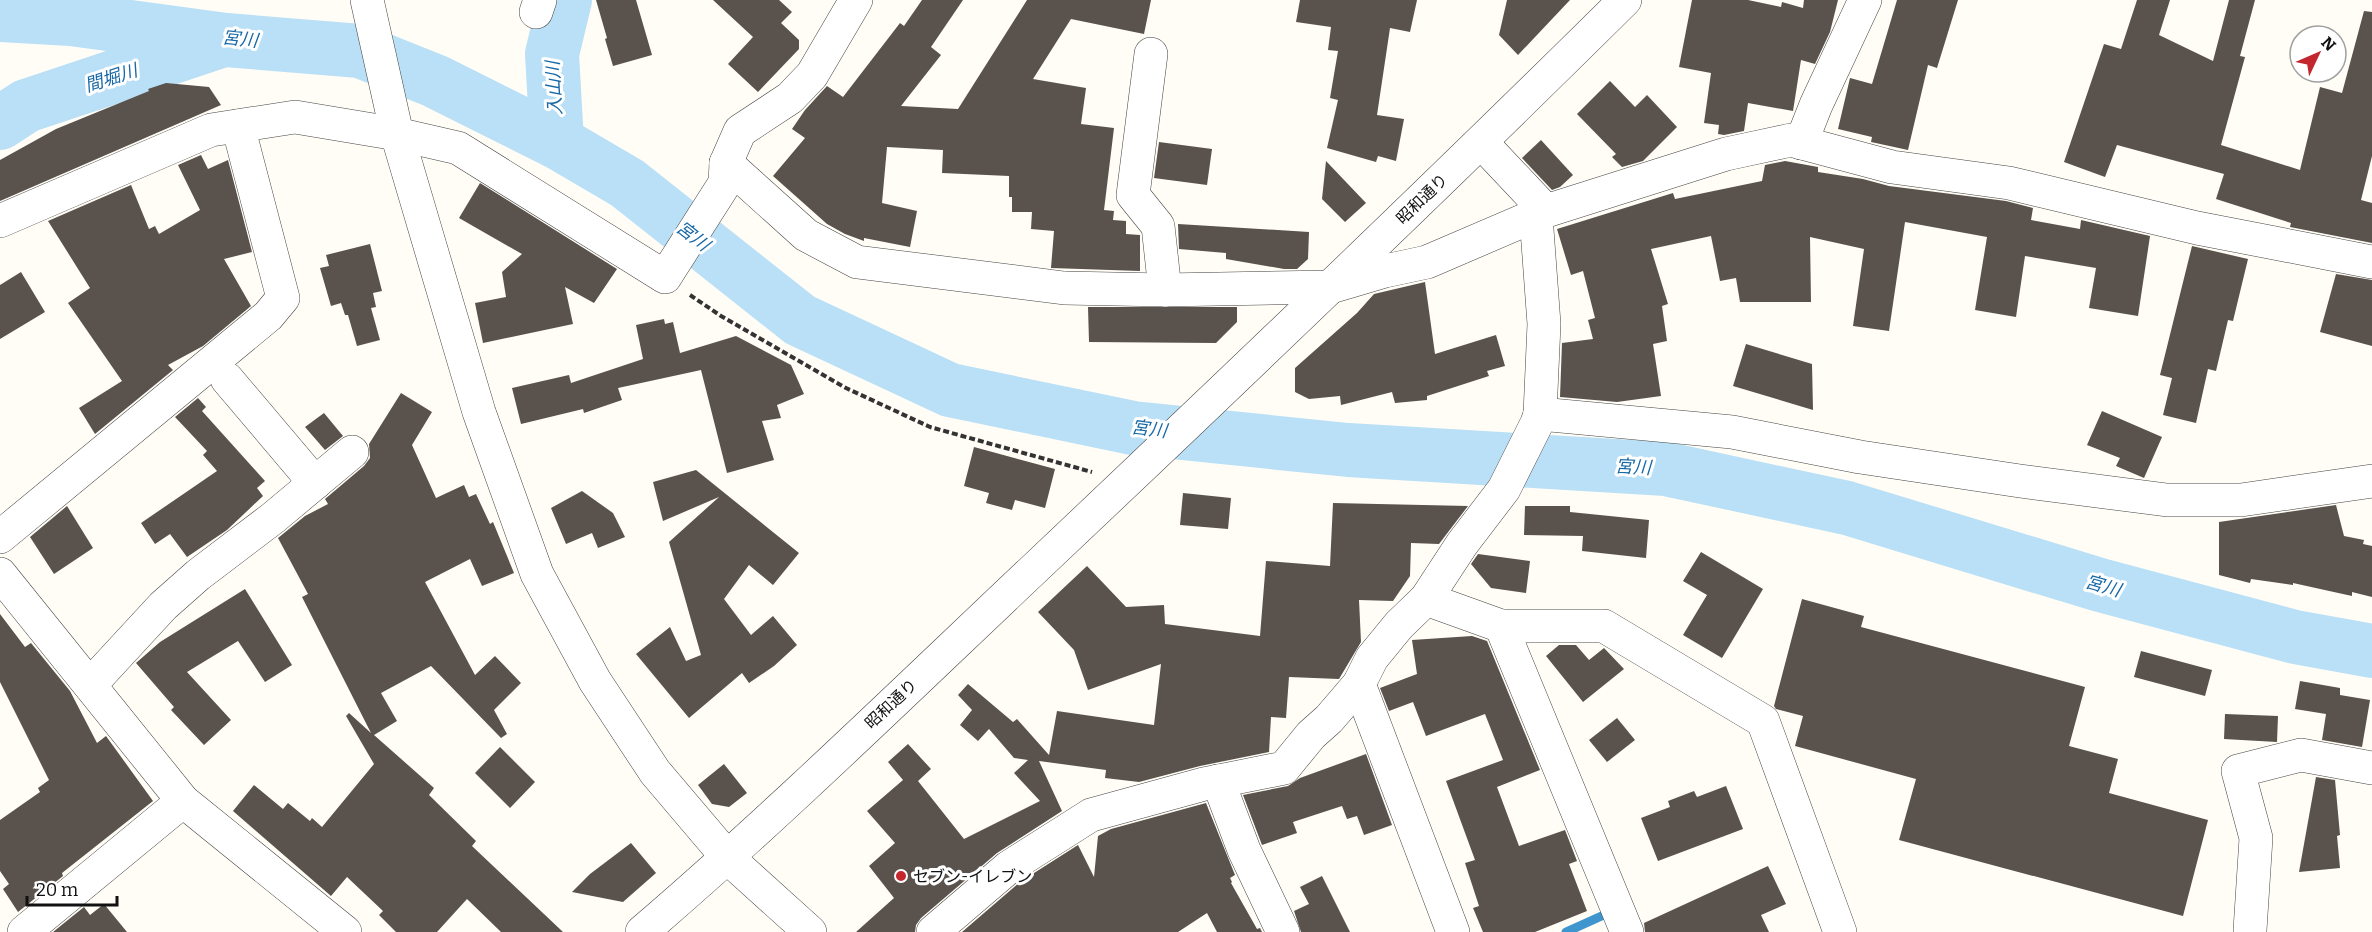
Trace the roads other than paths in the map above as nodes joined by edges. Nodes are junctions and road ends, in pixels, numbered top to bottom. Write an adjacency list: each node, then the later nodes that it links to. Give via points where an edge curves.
1 (856, 0): 10 (street, via 812,75 790,98 740,131)
2 (1625, 0): 8 (street, 昭和通り)
3 (1865, 0): 9 (street)
4 (368, 5): 7 (street)
5 (1151, 54): 15 (street, via 1133,195 1158,226)
6 (238, 126): 7 (street, via 295,117); 12 (street, via 212,130); 21 (street, via 283,298 268,316)
7 (397, 134): 10 (street, via 458,148 669,270); 30 (street, via 479,412 537,574 595,681 655,772)
8 (1481, 142): 11 (street); 14 (street, 昭和通り)
9 (1802, 143): 11 (street, via 1791,140 1726,154); 13 (street, via 1892,167 2009,183 2197,228)
10 (725, 173): 15 (street, via 806,235 857,262 1064,288)
11 (1541, 213): 14 (street, via 1428,262); 17 (street, via 1544,324)
12 (0, 221)
13 (2372, 262)
14 (1331, 287): 15 (street); 30 (street, 昭和通り)
15 (1165, 290)
16 (227, 379): 20 (street)
17 (1539, 419): 19 (street, via 1732,432 1860,457 2167,500 2241,500); 23 (street, via 1504,489)
18 (352, 452): 20 (street)
19 (2372, 481)
20 (315, 483): 26 (street, via 163,606)
21 (0, 537)
22 (0, 574): 26 (street)
23 (1426, 599): 24 (street); 25 (street, via 1372,658)
24 (1502, 626): 39 (street); 40 (street, via 1605,626 1763,721)
25 (1359, 684): 28 (street, via 1284,768); 38 (street)
26 (90, 686): 29 (street)
27 (2372, 768): 31 (street, via 2301,755 2238,771 2256,838)
28 (1218, 781): 36 (street, via 1091,815 1009,867); 37 (street, via 1244,850)
29 (183, 801): 32 (street); 33 (street)
30 (728, 858): 34 (street, 昭和通り); 35 (street)
31 (2251, 931)
32 (24, 932)
33 (345, 932)
34 (642, 932)
35 (810, 932)
36 (933, 932)
37 (1283, 932)
38 (1453, 932)
39 (1627, 932)
40 (1840, 932)

